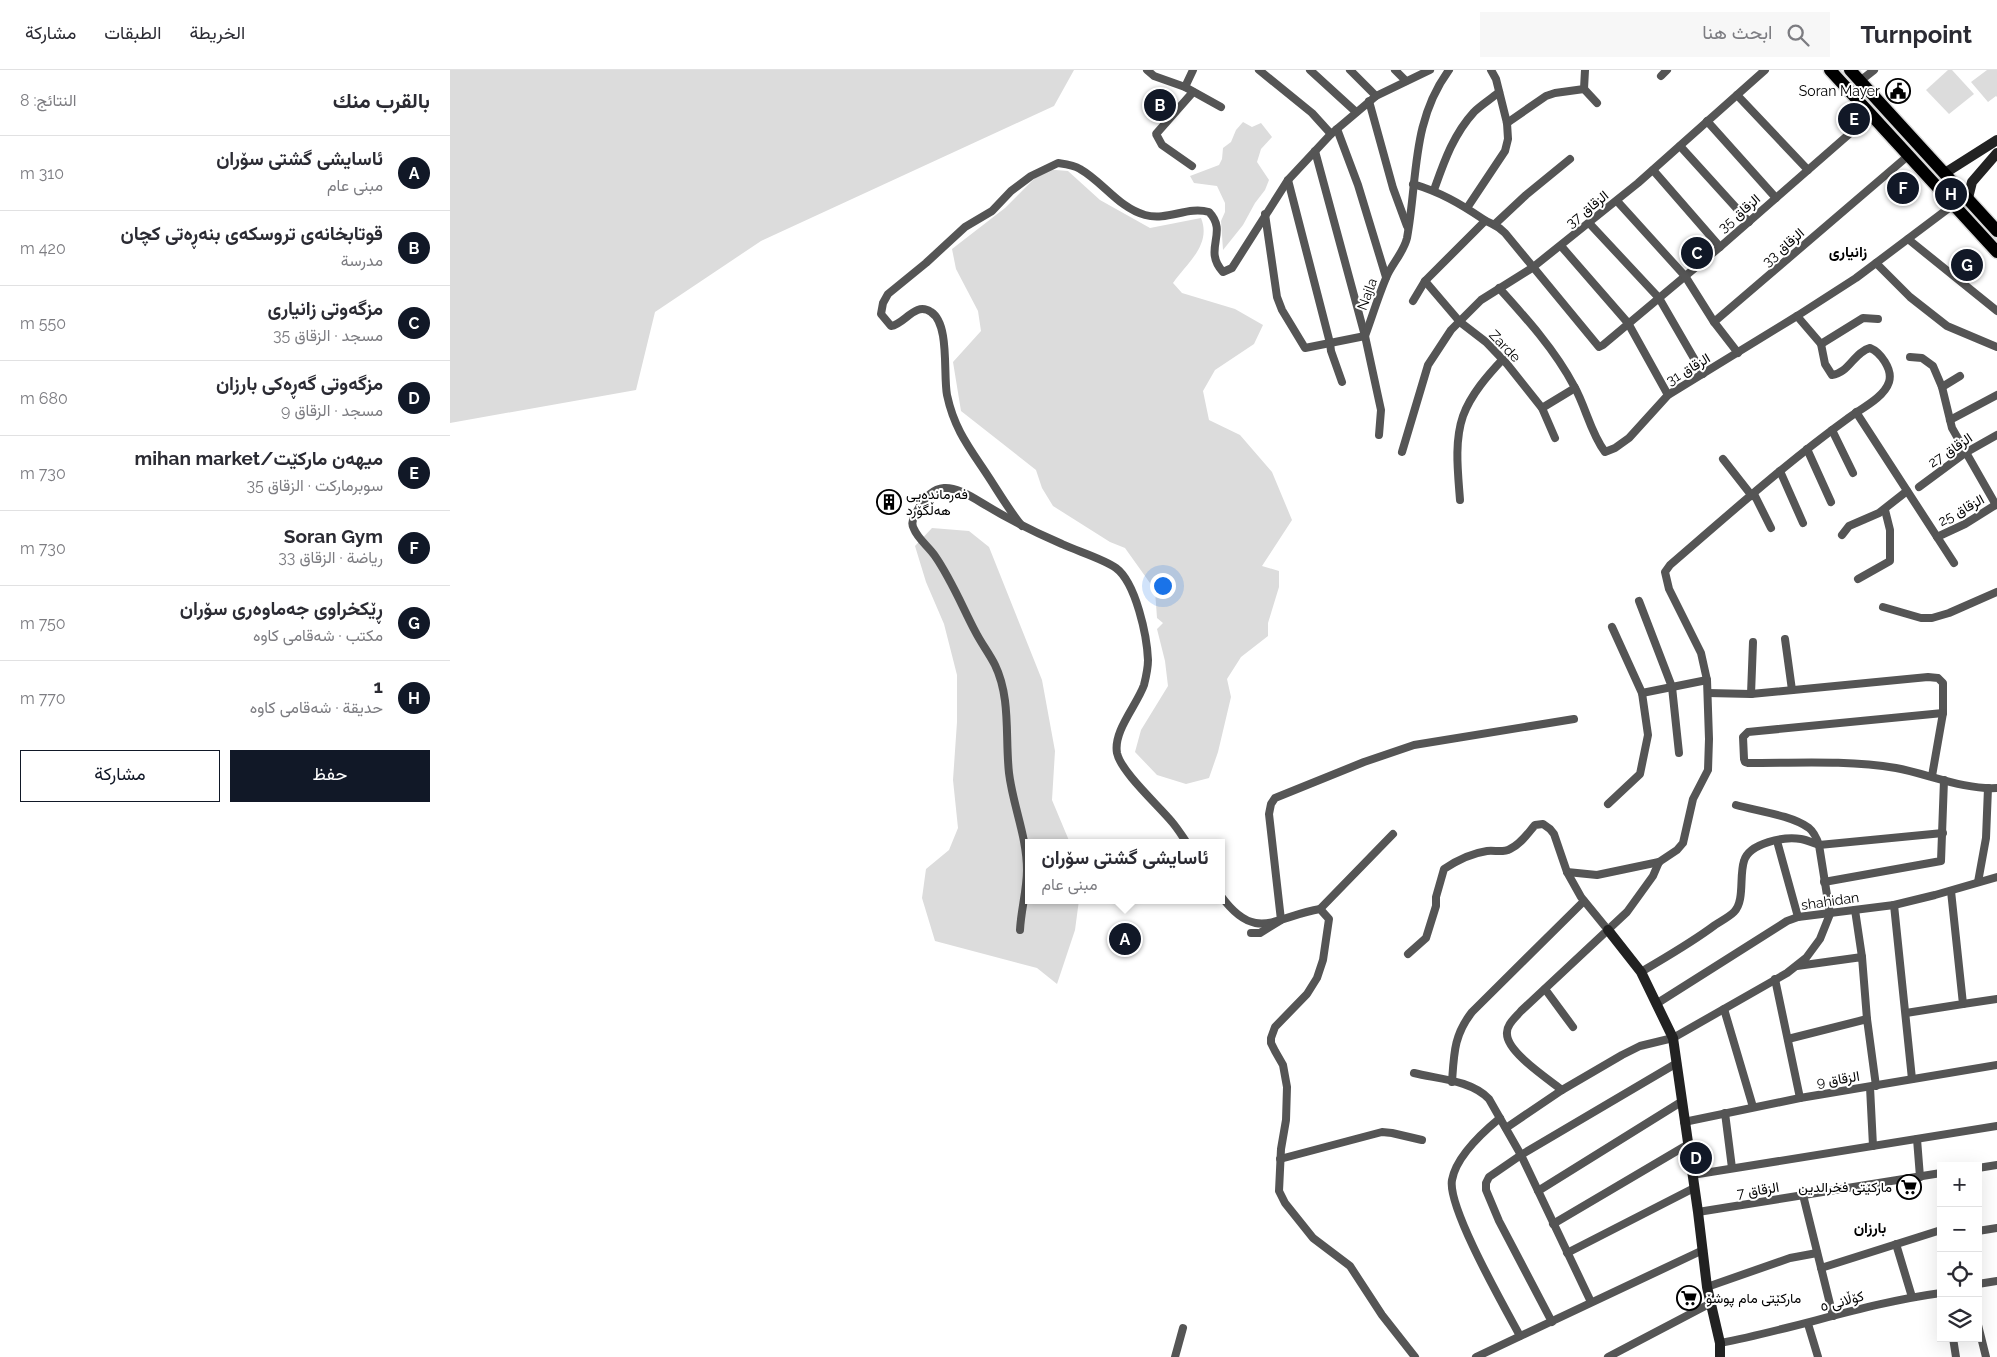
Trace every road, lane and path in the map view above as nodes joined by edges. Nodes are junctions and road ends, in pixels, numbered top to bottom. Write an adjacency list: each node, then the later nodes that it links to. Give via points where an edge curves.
1 (1147, 70): 17 (street, via 1154,76)
2 (1193, 70): 17 (street)
3 (1259, 70): 30 (street)
4 (1310, 70): 26 (street)
5 (1350, 70): 22 (street)
6 (1395, 70): 15 (street)
7 (1430, 70): 15 (street)
8 (1449, 70): 42 (street, Najla, via 1438,85 1425,115)
9 (1491, 70): 20 (street)
10 (1585, 70): 18 (street)
11 (1764, 70): 21 (street, الزقاق 37)
12 (1830, 70): 27 (main road)
13 (1850, 70): 16 (main road)
14 (1874, 70): 16 (street)
15 (1406, 81): 22 (street)
16 (1860, 81): 40 (main road)
17 (1185, 87): 19 (street)
18 (1584, 88): 24 (street); 29 (street, via 1546,96)
19 (1193, 92): 25 (street); 37 (street, via 1156,134 1162,145)
20 (1499, 92): 29 (street); 43 (street, via 1463,125 1449,148)
21 (1737, 95): 28 (street, الزقاق 37); 39 (street)
22 (1376, 96): 23 (street)
23 (1369, 102): 26 (street); 54 (street)
24 (1597, 103)
25 (1221, 107)
26 (1356, 112): 30 (street)
27 (1871, 115): 35 (main road); 39 (street, الزقاق 35)
28 (1707, 122): 32 (street, الزقاق 37); 44 (street)
29 (1507, 124): 48 (street, via 1505,151)
30 (1334, 131): 33 (street); 63 (street, via 1358,184)
31 (1997, 140): 40 (street)
32 (1680, 146): 38 (street, الزقاق 37); 51 (street)
33 (1315, 151): 41 (street); 74 (street)
34 (1997, 153): 45 (street, via 1972,182)
35 (1909, 155): 47 (main road); 72 (street, الزقاق 33)
36 (1570, 160): 53 (street)
37 (1192, 166)
38 (1654, 170): 46 (street, الزقاق 37); 58 (street)
39 (1808, 170): 44 (street, الزقاق 35)
40 (1944, 172): 45 (main road)
41 (1288, 180): 49 (street); 75 (street)
42 (1413, 184): 43 (street); 54 (street, Najla)
43 (1434, 190): 48 (street)
44 (1776, 198): 51 (street, الزقاق 35)
45 (1968, 198): 55 (main road)
46 (1617, 201): 52 (street, الزقاق 37); 62 (street)
47 (1953, 205): 56 (street, الزقاق 31); 59 (main road)
48 (1467, 208): 50 (street)
49 (1266, 214): 75 (street, via 1282,310 1305,348); 109 (street, via 1232,268 1223,272 1214,260 1218,226 1210,212 1190,210 1164,217 1145,215 1126,207 1078,168 1058,163 1031,176 1011,191 992,211 965,227 888,294 881,314 891,326 896,326 916,310 925,309 932,312 939,322 943,335 947,394 957,428 998,495)
50 (1485, 220): 53 (street); 64 (street)
51 (1749, 222): 58 (street, الزقاق 35)
52 (1589, 223): 57 (street, الزقاق 37); 66 (street)
53 (1495, 224): 61 (street)
54 (1408, 229): 63 (street, Najla, via 1407,240)
55 (1997, 231)
56 (1908, 239): 60 (street, الزقاق 31); 68 (street)
57 (1561, 246): 61 (street, الزقاق 37); 73 (street)
58 (1720, 247): 62 (street, الزقاق 35)
59 (1997, 252)
60 (1876, 263): 69 (street, الزقاق 31); 77 (street, via 1910,297 1947,326)
61 (1532, 268): 65 (street, الزقاق 37); 73 (street, الزقاق 35, via 1598,347)
62 (1685, 276): 66 (street, الزقاق 35); 72 (street)
63 (1386, 277): 74 (street, Najla)
64 (1426, 282): 67 (street); 71 (street, Zarde)
65 (1499, 288): 71 (street, الزقاق 37, via 1481,300); 85 (street, الزقاق 31, via 1534,328)
66 (1659, 298): 73 (street, الزقاق 35); 81 (street)
67 (1413, 301)
68 (1997, 311)
69 (1798, 316): 76 (street); 78 (street, الزقاق 31)
70 (1878, 319): 76 (street, via 1863,318)
71 (1460, 322): 80 (street, Zarde); 96 (street, الزقاق 37, via 1428,365)
72 (1714, 322): 78 (street)
73 (1628, 323): 86 (street)
74 (1365, 336): 75 (street); 92 (street, via 1381,410)
75 (1330, 343): 83 (street)
76 (1821, 344): 89 (street, via 1825,364 1832,375 1844,370 1864,349 1876,351 1885,362 1889,382 1880,395)
77 (1997, 347)
78 (1738, 353): 81 (street, الزقاق 31)
79 (1910, 357): 84 (street, via 1922,358 1933,366)
80 (1503, 359): 88 (street, Zarde); 104 (street, via 1486,377 1463,415 1457,453)
81 (1703, 374): 86 (street, الزقاق 31)
82 (1960, 376): 84 (street)
83 (1342, 382)
84 (1942, 387): 90 (street)
85 (1576, 388): 86 (street, الزقاق 31, via 1597,442 1605,452 1629,438); 88 (street)
86 (1668, 395)
87 (1997, 395): 90 (street)
88 (1542, 408): 94 (street, Zarde)
89 (1856, 412): 91 (street); 102 (street)
90 (1950, 420): 97 (street)
91 (1832, 430): 95 (street); 100 (street)
92 (1379, 435)
93 (1997, 435): 97 (street, الزقاق 27)
94 (1556, 438)
95 (1807, 449): 99 (street); 105 (street)
96 (1402, 452)
97 (1965, 454): 101 (street, الزقاق 27); 106 (street)
98 (1723, 459): 103 (street)
99 (1780, 471): 103 (street); 108 (street)
100 (1853, 473)
101 (1919, 487)
102 (1907, 491): 107 (street); 112 (street)
103 (1753, 495): 110 (street); 121 (street, via 1665,572 1669,588 1701,653)
104 (1460, 500)
105 (1831, 502)
106 (1997, 504): 112 (street, الزقاق 25)
107 (1885, 510): 111 (street, via 1849,526); 114 (street, via 1890,530 1890,561)
108 (1803, 523)
109 (1022, 526): 138 (street, via 1116,568 1130,585 1148,660 1147,674 1120,733 1116,751 1119,760); 141 (street, via 970,495 938,487 924,500 912,523 914,531 944,572 994,664 1004,691 1009,773)
110 (1771, 528)
111 (1842, 535)
112 (1937, 537): 113 (street)
113 (1954, 563)
114 (1858, 579)
115 (1997, 592): 117 (street, via 1932,618)
116 (1639, 601): 122 (street)
117 (1883, 607)
118 (1612, 627): 124 (street)
119 (1785, 639): 123 (street)
120 (1752, 642): 126 (street)
121 (1707, 680): 122 (street); 125 (street)
122 (1672, 687): 124 (street); 129 (street)
123 (1792, 690): 126 (street); 127 (street, via 1928,676 1943,683)
124 (1642, 693): 134 (street, via 1648,735 1640,774)
125 (1708, 693): 126 (street); 142 (street, via 1708,770 1693,799 1683,843)
126 (1751, 694)
127 (1943, 713): 130 (street); 130 (street, via 1748,732 1743,737 1744,759 1748,763 1854,765 1895,768)
128 (1574, 719): 156 (street, via 1414,745 1275,798 1269,814)
129 (1679, 753)
130 (1932, 776): 131 (street)
131 (1944, 780): 132 (street); 136 (street)
132 (1988, 788): 133 (street); 146 (street, via 1986,838)
133 (1997, 788)
134 (1608, 804)
135 (1736, 806): 140 (street, via 1801,824 1809,828)
136 (1943, 833): 140 (street); 145 (street, via 1942,858 1938,863)
137 (1393, 834): 152 (street)
138 (1184, 839)
139 (1777, 841): 140 (street, via 1801,839); 155 (street); 163 (street, via 1754,848 1744,859 1741,900 1734,911 1698,938)
140 (1819, 845): 145 (street)
141 (1025, 854)
142 (1659, 862): 143 (street, via 1597,875); 158 (street, via 1627,912)
143 (1567, 872): 150 (street); 160 (street, via 1554,834 1543,824 1535,824 1510,850 1488,851 1456,861 1444,869 1426,938)
144 (1997, 877): 146 (street, shahidan)
145 (1824, 882): 154 (street)
146 (1978, 882): 148 (street, shahidan)
147 (1025, 886): 157 (street)
148 (1951, 891): 151 (street, shahidan); 168 (street)
149 (1225, 901): 156 (street, via 1243,919 1254,923)
150 (1584, 901): 158 (street); 179 (street, via 1472,1012 1455,1044)
151 (1894, 904): 153 (street, shahidan); 170 (street)
152 (1320, 909): 156 (street); 195 (street, via 1329,919 1324,960 1307,994 1275,1027 1271,1038 1274,1051 1283,1064 1287,1087)
153 (1855, 910): 154 (street, shahidan); 161 (street)
154 (1830, 914): 155 (street, shahidan); 162 (street, via 1820,939)
155 (1798, 917): 167 (street, shahidan)
156 (1281, 920): 159 (street, via 1260,934)
157 (1020, 930)
158 (1608, 930): 163 (street); 165 (street)
159 (1251, 933)
160 (1408, 954)
161 (1862, 957): 162 (street); 171 (street)
162 (1795, 967): 164 (street)
163 (1641, 972): 167 (street)
164 (1775, 979): 169 (street); 174 (street)
165 (1545, 989): 172 (street); 181 (street, via 1510,1024 1507,1039 1527,1062)
166 (1997, 999): 168 (street)
167 (1656, 1004): 173 (street)
168 (1963, 1004): 170 (street)
169 (1724, 1009): 173 (street); 184 (street)
170 (1906, 1013): 178 (street)
171 (1868, 1019): 174 (street); 180 (street)
172 (1573, 1027)
173 (1673, 1038): 175 (street); 181 (street, via 1640,1046)
174 (1788, 1039): 182 (street)
175 (1677, 1063): 183 (street); 194 (street)
176 (1997, 1065): 178 (street, الزقاق 9)
177 (1414, 1073): 179 (street)
178 (1912, 1080): 180 (street, الزقاق 9)
179 (1452, 1082): 186 (street, via 1473,1086 1483,1092)
180 (1873, 1086): 182 (street, الزقاق 9); 193 (street)
181 (1562, 1090): 189 (street)
182 (1800, 1098): 184 (street, الزقاق 9)
183 (1681, 1102): 187 (street); 203 (street)
184 (1753, 1107): 185 (street, الزقاق 9)
185 (1726, 1113): 187 (street, الزقاق 9); 198 (street)
186 (1500, 1118): 189 (street); 226 (street, via 1482,1132 1457,1167 1451,1193 1472,1243)
187 (1684, 1122): 192 (street)
188 (1997, 1126): 190 (street)
189 (1506, 1128): 194 (street)
190 (1917, 1139): 193 (street); 201 (street)
191 (1422, 1140): 195 (street, via 1382,1132)
192 (1688, 1145): 199 (street); 206 (street)
193 (1873, 1146): 198 (street)
194 (1521, 1155): 203 (street); 223 (street, via 1489,1178 1486,1190)
195 (1280, 1159): 231 (street, via 1279,1190 1285,1203 1313,1238 1350,1266 1382,1316)
196 (1997, 1165): 197 (street)
197 (1982, 1167)
198 (1732, 1168): 199 (street)
199 (1692, 1175): 202 (street)
200 (1937, 1175): 201 (street, الزقاق 7)
201 (1920, 1177): 204 (street, الزقاق 7)
202 (1694, 1188): 205 (street); 212 (street)
203 (1538, 1191): 206 (street)
204 (1803, 1196): 205 (street, الزقاق 7); 213 (street)
205 (1698, 1212): 211 (street)
206 (1553, 1224): 212 (street)
207 (1997, 1228): 208 (street)
208 (1982, 1230)
209 (1937, 1231): 210 (street)
210 (1896, 1244): 214 (street); 219 (street)
211 (1703, 1250): 217 (street); 220 (street)
212 (1567, 1253): 220 (street)
213 (1817, 1253): 214 (street); 217 (street, via 1790,1258)
214 (1821, 1268): 222 (street)
215 (1997, 1280): 216 (street)
216 (1982, 1283)
217 (1707, 1287): 221 (street)
218 (1937, 1294): 219 (street, کۆڵانی ٥)
219 (1912, 1297): 222 (street, کۆڵانی ٥)
220 (1591, 1302): 223 (street)
221 (1711, 1303): 229 (street); 233 (street)
222 (1833, 1316): 224 (street, کۆڵانی ٥)
223 (1552, 1322): 226 (street)
224 (1808, 1324): 229 (street, کۆڵانی ٥); 235 (street)
225 (1183, 1328): 230 (street)
226 (1520, 1336): 232 (street)
227 (1982, 1341): 237 (street)
228 (1954, 1342): 236 (street)
229 (1720, 1343): 234 (street)
230 (1175, 1357)
231 (1416, 1357)
232 (1476, 1357)
233 (1608, 1357)
234 (1720, 1357)
235 (1818, 1357)
236 (1956, 1357)
237 (1986, 1357)

